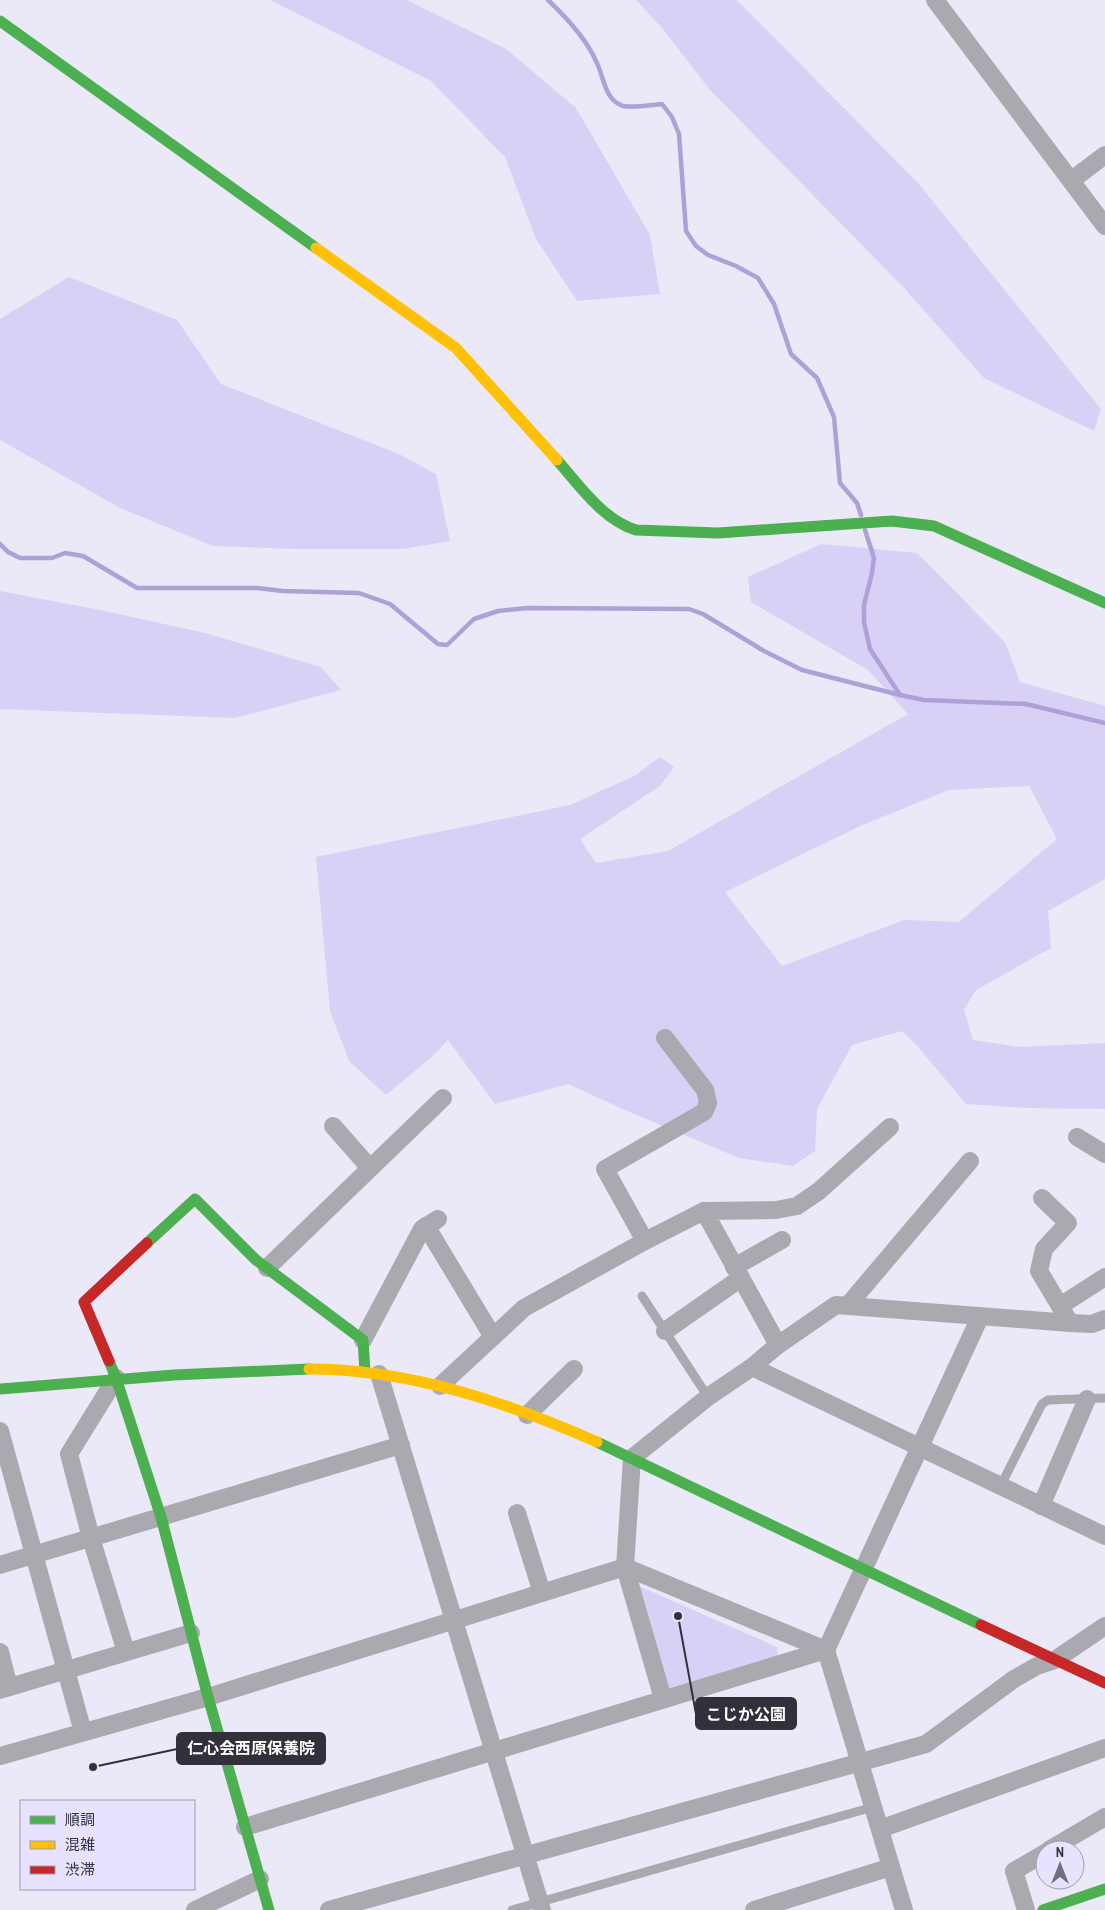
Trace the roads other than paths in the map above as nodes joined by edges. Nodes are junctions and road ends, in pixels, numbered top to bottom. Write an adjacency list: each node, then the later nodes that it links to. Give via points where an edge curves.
1 (935, 0): 4 (street)
2 (0, 21): 6 (street, via 456,348 597,505 623,526 636,530 718,533 892,522 934,526)
3 (1105, 155): 4 (street)
4 (1072, 180): 5 (street)
5 (1105, 226)
6 (1105, 603)
7 (665, 1038): 18 (street, via 704,1090 708,1104 704,1112 605,1169)
8 (443, 1098): 14 (street)
9 (333, 1126): 14 (street)
10 (890, 1127): 16 (street, via 819,1191 797,1206 776,1210)
11 (1076, 1137): 12 (street)
12 (1105, 1154)
13 (970, 1161): 23 (street)
14 (370, 1168): 19 (street)
15 (1042, 1198): 24 (street, via 1068,1223 1044,1248 1039,1271)
16 (704, 1211): 18 (street); 20 (street)
17 (782, 1240): 20 (street)
18 (644, 1241): 29 (street, via 524,1308)
19 (267, 1268): 30 (street); 35 (street, via 196,1199 84,1302)
20 (738, 1272): 28 (street); 31 (street)
21 (1105, 1277): 24 (street)
22 (642, 1296): 28 (lane)
23 (849, 1304): 25 (street); 31 (street, via 836,1305)
24 (1060, 1306): 27 (street)
25 (980, 1317): 27 (street); 44 (street)
26 (1105, 1319): 27 (street, via 1092,1324)
27 (1070, 1323)
28 (665, 1331): 38 (lane)
29 (493, 1337): 30 (street, via 432,1223 422,1229); 36 (street)
30 (363, 1340): 34 (street)
31 (778, 1345): 32 (street)
32 (752, 1367): 38 (street); 44 (street)
33 (574, 1369): 41 (street)
34 (372, 1373): 35 (street, via 278,1369); 36 (street); 43 (street)
35 (116, 1378): 37 (street); 49 (street); 51 (street, via 69,1454)
36 (440, 1386): 41 (street)
37 (0, 1389)
38 (708, 1397): 45 (street)
39 (1105, 1398): 40 (lane)
40 (1087, 1399): 46 (lane, via 1048,1400 1042,1404); 47 (street)
41 (527, 1415): 45 (street)
42 (0, 1431): 52 (street)
43 (401, 1446): 49 (street); 57 (street)
44 (919, 1448): 46 (street); 55 (street)
45 (632, 1458): 54 (street); 55 (street)
46 (1000, 1487): 47 (street)
47 (1041, 1506): 50 (street)
48 (518, 1513): 56 (street)
49 (160, 1517): 51 (street); 59 (street)
50 (1105, 1536)
51 (91, 1538): 52 (street); 62 (street)
52 (34, 1555): 53 (street); 64 (street)
53 (0, 1565)
54 (625, 1567): 56 (street); 60 (street); 68 (street)
55 (863, 1570): 60 (street); 63 (street)
56 (542, 1593): 57 (street)
57 (454, 1620): 67 (street); 71 (street)
58 (1105, 1626): 63 (street)
59 (191, 1632): 62 (street); 67 (street)
60 (826, 1650): 68 (street); 73 (street)
61 (0, 1652): 66 (street)
62 (126, 1652): 64 (street)
63 (1055, 1660): 65 (street); 73 (street, via 1014,1679 926,1744)
64 (66, 1670): 66 (street); 69 (street)
65 (1105, 1683)
66 (5, 1688)
67 (208, 1697): 69 (street); 76 (street)
68 (663, 1699): 71 (street)
69 (83, 1732): 72 (street)
70 (1105, 1750): 77 (street)
71 (494, 1751): 76 (street); 79 (street)
72 (0, 1756)
73 (860, 1762): 74 (street); 79 (street)
74 (873, 1807): 77 (street); 84 (lane)
75 (1105, 1817): 78 (street)
76 (246, 1828): 82 (street)
77 (880, 1829): 81 (street)
78 (1067, 1840)
79 (525, 1855): 84 (street); 87 (street)
80 (1035, 1859): 91 (street, via 1014,1871)
81 (891, 1867): 89 (street); 90 (street)
82 (260, 1879): 85 (street); 86 (street)
83 (1105, 1889): 92 (street)
84 (540, 1906): 88 (lane)
85 (195, 1910)
86 (269, 1910)
87 (329, 1910)
88 (512, 1910)
89 (754, 1910)
90 (904, 1910)
91 (1026, 1910)
92 (1044, 1910)

